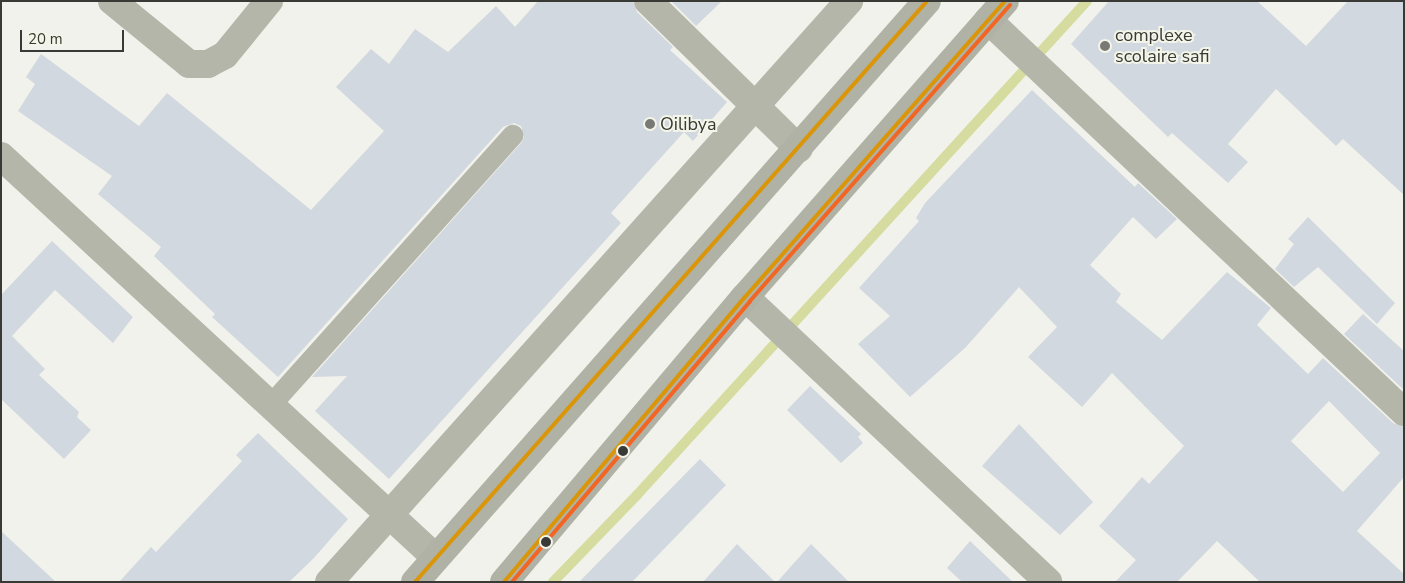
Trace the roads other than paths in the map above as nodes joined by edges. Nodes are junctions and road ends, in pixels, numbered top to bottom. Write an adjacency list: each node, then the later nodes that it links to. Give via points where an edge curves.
1 (112, 1): 2 (street, via 189,64 208,64 225,56)
2 (269, 1)
3 (648, 1): 7 (street)
4 (849, 1): 7 (street)
5 (927, 1): 9 (highway)
6 (996, 11): 11 (highway); 13 (street)
7 (754, 105): 9 (street); 14 (street)
8 (512, 135): 12 (lane)
9 (799, 149): 15 (highway)
10 (1, 156): 12 (street)
11 (745, 296): 18 (highway); 19 (street)
12 (270, 405): 14 (street)
13 (1404, 412)
14 (389, 515): 15 (street); 16 (street)
15 (436, 558): 17 (highway)
16 (329, 582)
17 (415, 582)
18 (504, 582)
19 (1048, 582)

